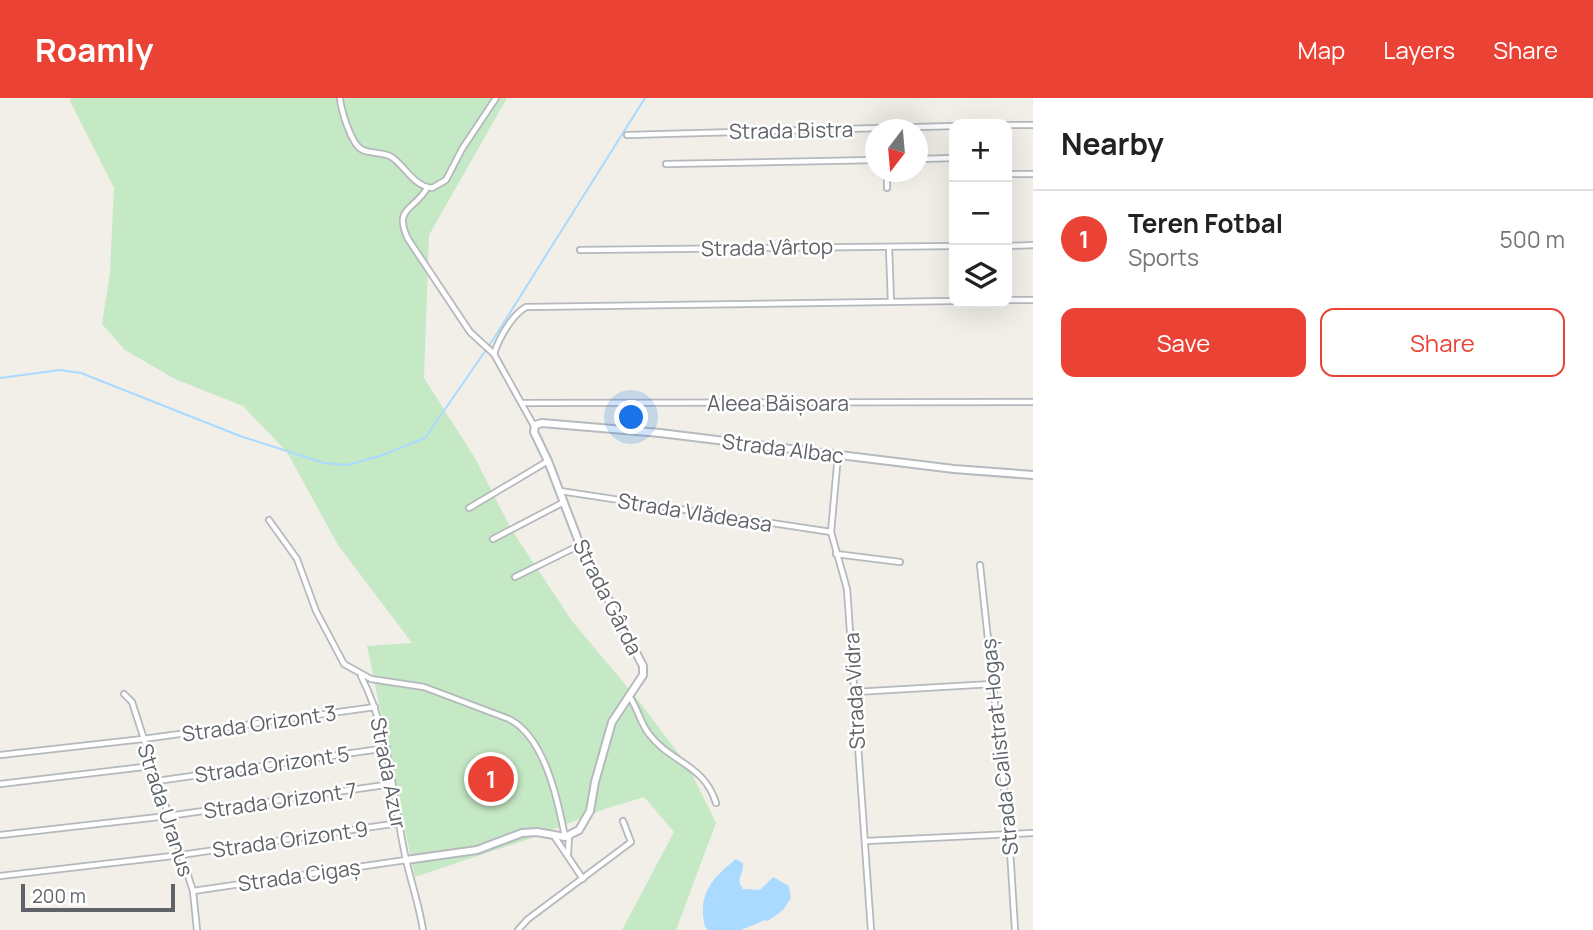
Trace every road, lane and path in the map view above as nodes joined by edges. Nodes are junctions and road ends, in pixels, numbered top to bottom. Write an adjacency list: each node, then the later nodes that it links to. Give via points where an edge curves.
1 (340, 98): 16 (street, via 356,145 393,158)
2 (496, 98): 16 (street, Strada Gârda, via 446,180)
3 (1012, 125): 4 (street)
4 (1033, 125)
5 (949, 126): 6 (street, Strada Bistra)
6 (928, 127)
7 (865, 129): 8 (street, Strada Bistra)
8 (628, 135)
9 (949, 158): 10 (street)
10 (928, 159)
11 (865, 160): 12 (street)
12 (666, 164)
13 (1012, 174): 14 (street)
14 (1033, 174)
15 (887, 182): 17 (street)
16 (428, 188): 27 (street, Strada Gârda, via 405,211 402,226 470,332)
17 (887, 188)
18 (1033, 245): 21 (street)
19 (889, 246): 20 (street, Strada Vârtop); 22 (street, Strada Vârtop); 26 (street)
20 (949, 246)
21 (1012, 246)
22 (580, 250)
23 (1012, 300): 24 (street)
24 (1033, 300)
25 (949, 301): 26 (street)
26 (891, 302): 27 (street, via 526,307)
27 (492, 353): 29 (street, Strada Gârda)
28 (1033, 402): 29 (street, Aleea Băișoara)
29 (522, 403): 30 (street, Strada Gârda)
30 (534, 427): 31 (street, Strada Albac, via 542,423 660,433); 32 (street, Strada Gârda)
31 (838, 455): 33 (street, Strada Albac); 38 (street, Strada Vidra)
32 (548, 461): 34 (street, Strada Gârda); 36 (street)
33 (1033, 475)
34 (560, 491): 35 (street, Strada Gârda); 38 (street, Strada Vlădeasa)
35 (564, 502): 39 (street); 40 (street, Strada Gârda)
36 (468, 508)
37 (269, 520): 45 (street, Strada Azur, via 296,559 339,657)
38 (831, 532): 41 (street, Strada Vidra)
39 (494, 539)
40 (580, 545): 44 (street); 49 (street, Strada Gârda, via 643,666 642,679)
41 (836, 554): 42 (street); 47 (street, Strada Vidra, via 847,589)
42 (900, 562)
43 (980, 565): 46 (street, Strada Calistrat Hogaș)
44 (515, 577)
45 (361, 675): 50 (street, Strada Azur); 66 (street, via 424,687 520,726 545,764)
46 (992, 684): 47 (street); 63 (street, Strada Calistrat Hogaș)
47 (855, 692): 67 (street, Strada Vidra)
48 (124, 694): 51 (street, Strada Uranus, via 132,702)
49 (628, 695): 58 (street, via 648,733 697,772); 66 (street, Strada Gârda, via 612,722 590,811 579,830)
50 (376, 707): 51 (street, Strada Orizont 3); 52 (street, Strada Azur)
51 (143, 739): 53 (street, Strada Orizont 3); 54 (street, Strada Uranus)
52 (387, 748): 55 (street, Strada Orizont 5); 57 (street, Strada Azur)
53 (0, 755)
54 (152, 766): 55 (street, Strada Uranus); 56 (street)
55 (156, 781): 59 (street, Strada Uranus)
56 (0, 784)
57 (392, 784): 59 (street, Strada Orizont 7); 61 (street, Strada Azur)
58 (716, 803)
59 (168, 816): 64 (street, Strada Orizont 7); 68 (street, Strada Uranus)
60 (623, 821): 72 (street, via 631,842)
61 (399, 823): 68 (street, Strada Orizont 9); 70 (street, Strada Azur)
62 (1033, 832): 63 (street)
63 (1009, 834): 67 (street); 78 (street, Strada Calistrat Hogaș)
64 (0, 835)
65 (554, 836): 66 (street); 69 (street); 70 (street, via 522,833 477,850)
66 (567, 836): 69 (street)
67 (866, 841): 77 (street, Strada Vidra)
68 (181, 855): 71 (street, Strada Orizont 9); 73 (street, Strada Uranus)
69 (567, 855): 72 (street)
70 (406, 860): 73 (street, Strada Cigaș); 75 (street, Strada Azur)
71 (0, 876)
72 (583, 878): 76 (street)
73 (193, 891): 74 (street, Strada Uranus)
74 (197, 930)
75 (423, 930)
76 (518, 930)
77 (871, 930)
78 (1015, 930)

